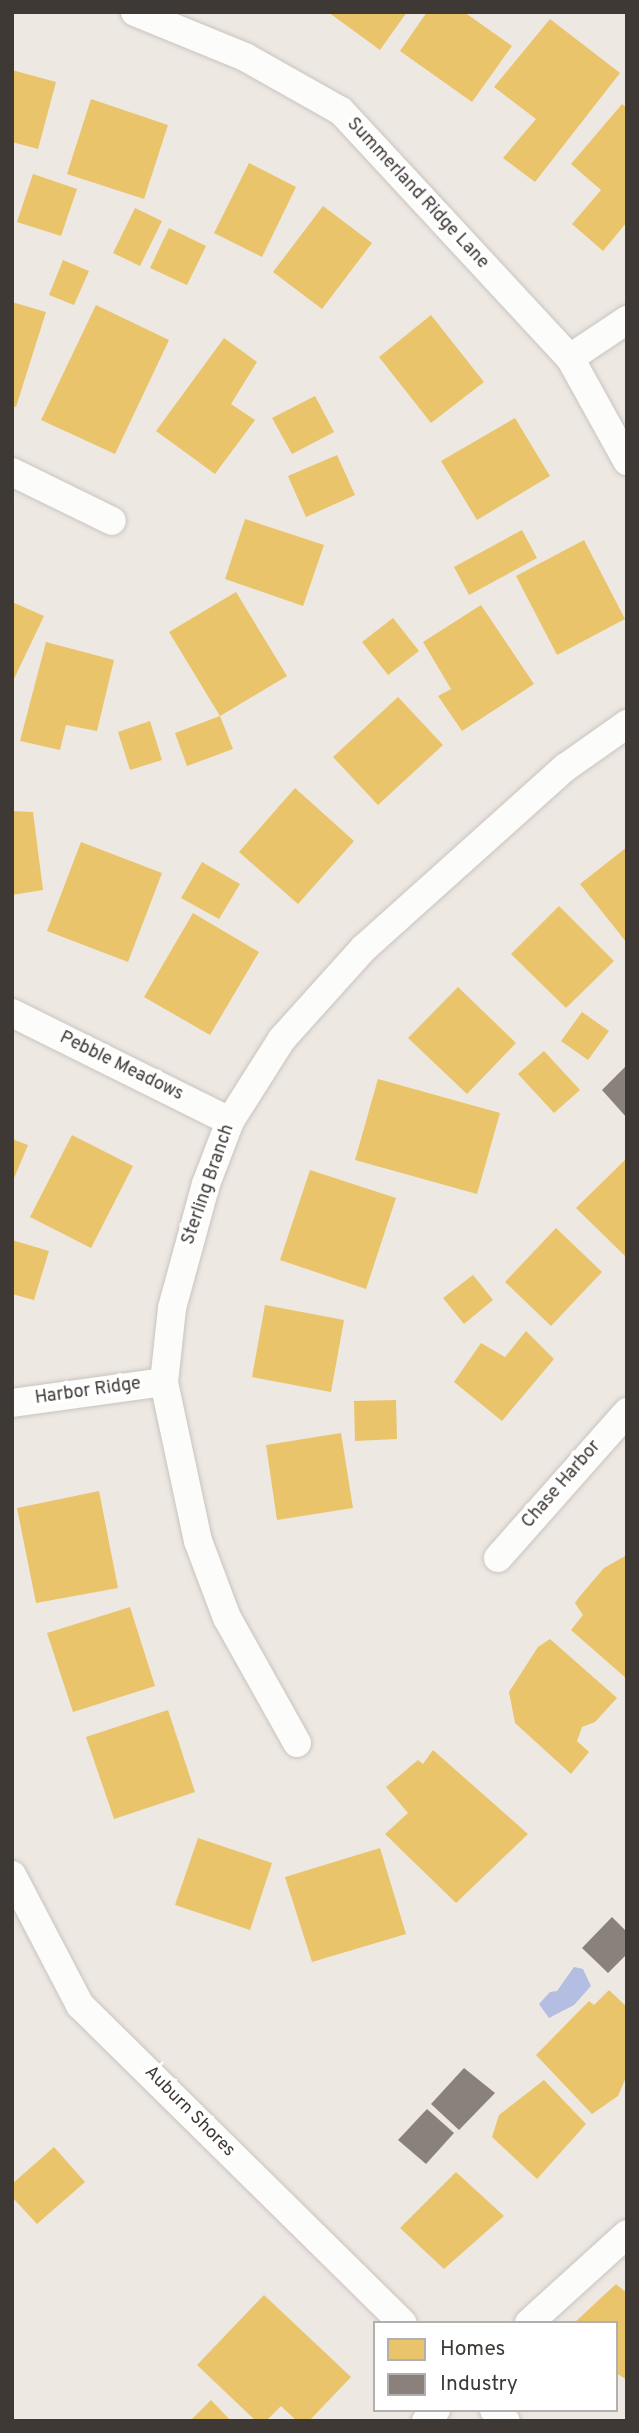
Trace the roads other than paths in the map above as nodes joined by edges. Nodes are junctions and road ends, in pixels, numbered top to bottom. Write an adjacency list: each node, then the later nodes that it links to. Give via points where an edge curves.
1 (135, 12): 3 (street, Summerland Ridge Lane, via 245,57 341,111)
2 (627, 320): 3 (street)
3 (570, 358): 4 (street, Summerland Ridge Lane)
4 (627, 461)
5 (12, 472): 6 (street)
6 (112, 521)
7 (627, 724): 9 (street, Sterling Branch, via 566,767 364,948 282,1039)
8 (12, 1013): 9 (street, Pebble Meadows)
9 (229, 1121): 10 (street, Sterling Branch, via 172,1308)
10 (164, 1382): 11 (street, Harbor Ridge); 14 (street, Sterling Branch, via 198,1541 227,1618)
11 (12, 1404)
12 (627, 1412): 13 (street, Chase Harbor)
13 (498, 1558)
14 (297, 1743)
15 (12, 1875): 17 (street, Auburn Shores, via 80,2004)
16 (627, 2234): 18 (street)
17 (400, 2321)
18 (531, 2321)

